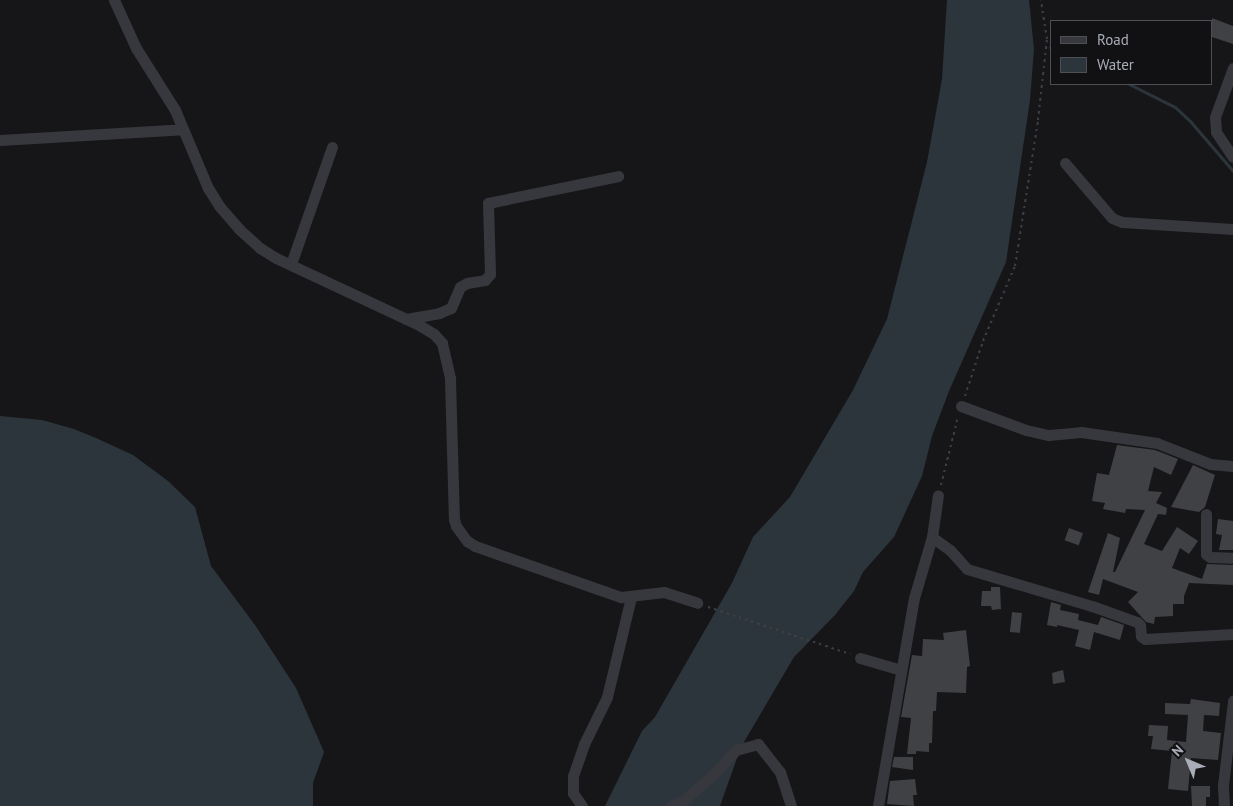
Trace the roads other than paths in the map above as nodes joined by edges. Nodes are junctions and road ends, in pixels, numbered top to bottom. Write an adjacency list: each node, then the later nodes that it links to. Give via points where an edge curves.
1 (114, 0): 3 (street, via 136,48)
2 (1233, 68): 6 (street, via 1215,117 1216,132)
3 (183, 128): 4 (street); 10 (street, via 208,188 220,206 260,248)
4 (0, 140)
5 (332, 147): 10 (street)
6 (1233, 157)
7 (1065, 163): 9 (street, via 1112,218 1122,222)
8 (618, 176): 11 (street, via 488,202 490,274 485,280 467,282 460,287 451,308)
9 (1233, 229)
10 (292, 264): 11 (street)
11 (406, 319): 18 (street, via 434,334 447,356 454,519 461,533 476,546 610,594)
12 (961, 406): 13 (street, via 1048,436 1081,432 1157,443 1210,464)
13 (1233, 466)
14 (938, 495): 16 (street)
15 (1206, 514): 17 (street, via 1206,554)
16 (932, 538): 20 (street, via 941,542 967,569 1137,622 1144,639); 22 (street, via 914,598)
17 (1233, 558)
18 (631, 597): 19 (street, via 664,592); 24 (street, via 606,697 572,776 573,793)
19 (697, 603)
20 (1233, 634)
21 (860, 658): 22 (street)
22 (901, 670): 27 (street)
23 (1233, 700): 28 (street, via 1223,785)
24 (582, 806)
25 (671, 806): 26 (street, via 684,800 736,750 758,744 780,772)
26 (791, 806)
27 (878, 806)
28 (1224, 806)

